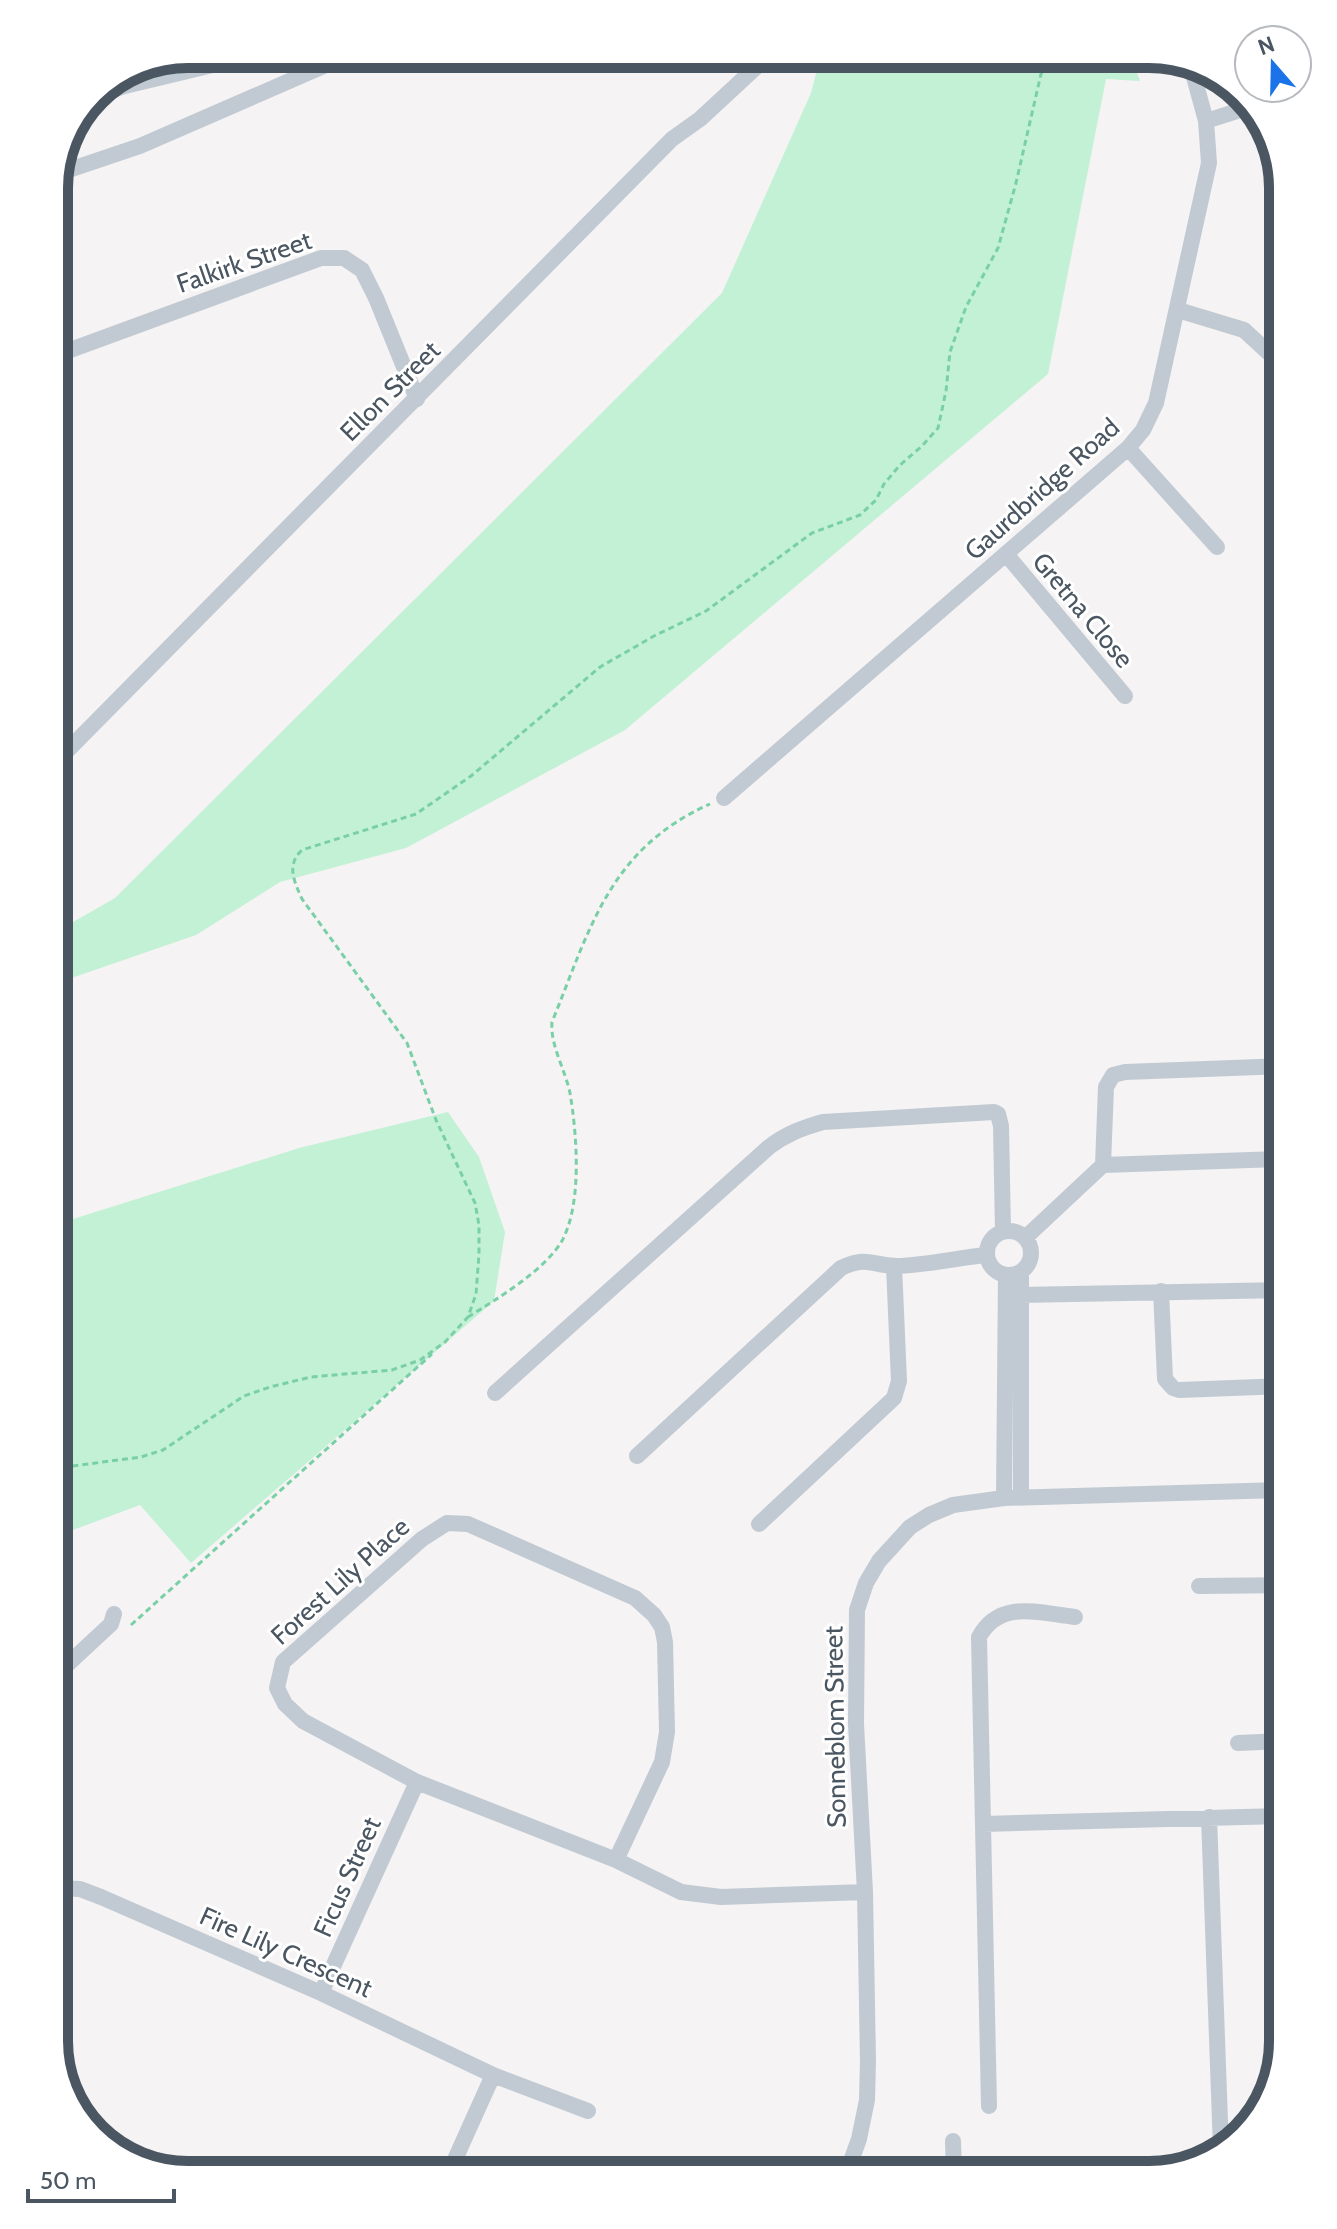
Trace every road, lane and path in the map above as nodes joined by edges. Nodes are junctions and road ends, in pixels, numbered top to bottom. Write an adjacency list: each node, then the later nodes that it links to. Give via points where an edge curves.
1 (200, 68): 6 (street)
2 (319, 68): 9 (street, via 140,146)
3 (755, 68): 13 (street, Ellon Street, via 672,139)
4 (1044, 68): 31 (path, via 998,248 966,307 950,352 938,428 900,465 876,500 860,515 812,533 706,611 600,667 471,776 416,814 295,856 293,880 302,899 407,1043 475,1203 479,1254)
5 (1194, 77): 8 (street, Gaurdbridge Road)
6 (125, 86)
7 (1240, 110): 8 (street)
8 (1206, 121): 10 (street, Gaurdbridge Road, via 1209,163)
9 (70, 170)
10 (1178, 310): 12 (street, via 1244,330); 14 (street, Gaurdbridge Road, via 1156,403)
11 (68, 351): 13 (street, Falkirk Street, via 321,258 344,258 362,270)
12 (1269, 353)
13 (417, 399): 18 (street, Ellon Street)
14 (1128, 448): 15 (street); 16 (street, Gaurdbridge Road)
15 (1217, 547)
16 (1006, 554): 17 (street, Gretna Close); 19 (street, Gaurdbridge Road)
17 (1125, 696)
18 (68, 750)
19 (724, 798): 31 (path, via 682,817 653,838 601,903 552,1022 551,1035 571,1097 576,1158 571,1217 562,1241 543,1263)
20 (1269, 1067): 22 (street, via 1113,1075 1106,1087)
21 (1269, 1159): 22 (street)
22 (1103, 1165): 24 (street)
23 (1003, 1232): 24 (street); 25 (street, via 991,1240); 34 (street, via 998,1114 823,1122 799,1128 769,1147)
24 (1025, 1238): 27 (street, via 1030,1260)
25 (986, 1255): 26 (street); 27 (street, via 992,1269)
26 (894, 1266): 36 (street, via 869,1260 832,1274); 40 (street, via 899,1381 894,1398)
27 (1013, 1274): 30 (street); 35 (street)
28 (1269, 1290): 29 (street)
29 (1161, 1291): 30 (street); 33 (street, via 1165,1379 1173,1388)
30 (1019, 1295): 35 (street)
31 (468, 1317): 32 (path)
32 (445, 1342): 37 (path, via 420,1360 392,1370 311,1377 244,1396 163,1450); 45 (path)
33 (1269, 1387)
34 (495, 1393)
35 (1013, 1418): 39 (street)
36 (637, 1456)
37 (68, 1467)
38 (1269, 1490): 39 (street, Sonneblom Street)
39 (1013, 1498): 55 (street, Sonneblom Street, via 953,1505 929,1515 894,1542 866,1583 856,1632)
40 (759, 1524)
41 (1269, 1585): 42 (street)
42 (1199, 1586)
43 (114, 1614): 46 (street, via 111,1624)
44 (1075, 1617): 52 (street, via 1004,1613 986,1624 979,1637)
45 (123, 1632)
46 (68, 1664)
47 (1269, 1742): 48 (street)
48 (1238, 1743)
49 (417, 1782): 53 (street, Forest Lily Place); 53 (street, Forest Lily Place, via 303,1721 280,1697 277,1678 283,1662 422,1539 447,1523 468,1524 635,1598 648,1606 662,1627 667,1732 662,1762); 56 (street, Ficus Street)
50 (1269, 1816): 51 (street)
51 (1209, 1817): 52 (street); 60 (street)
52 (983, 1824): 58 (street)
53 (616, 1860): 55 (street, Forest Lily Place, via 681,1892 703,1896)
54 (68, 1889): 56 (street, Fire Lily Crescent, via 101,1897)
55 (865, 1892): 63 (street, Sonneblom Street, via 867,2100)
56 (321, 1993): 57 (street, Fire Lily Crescent)
57 (493, 2075): 59 (street, Fire Lily Crescent); 62 (street)
58 (989, 2106)
59 (588, 2111)
60 (1221, 2137)
61 (953, 2141): 64 (street)
62 (454, 2161)
63 (851, 2161)
64 (954, 2161)

